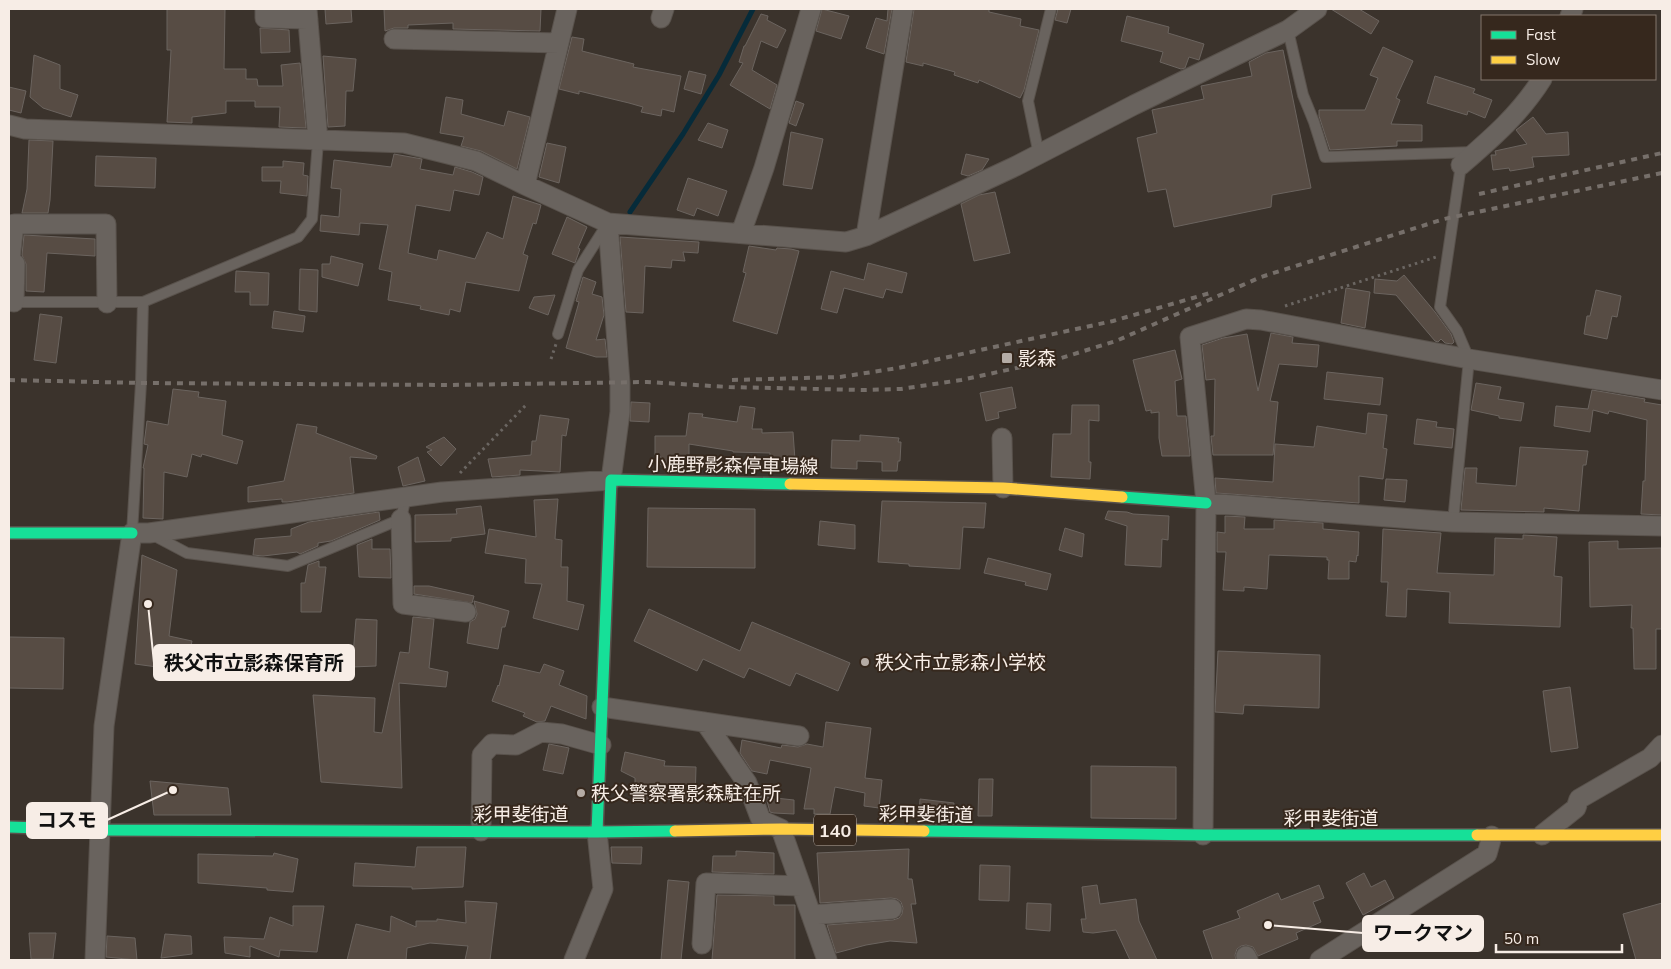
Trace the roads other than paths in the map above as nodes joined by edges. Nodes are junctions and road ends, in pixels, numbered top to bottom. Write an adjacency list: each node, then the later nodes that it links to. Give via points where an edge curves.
1 (265, 9): 7 (street, via 265,18)
2 (567, 9): 10 (street)
3 (811, 9): 19 (street)
4 (902, 9): 20 (street)
5 (1051, 9): 15 (lane, via 1028,101)
6 (1317, 9): 8 (street)
7 (307, 14): 13 (street)
8 (1288, 30): 14 (lane, via 1303,95 1325,157); 15 (street)
9 (394, 39): 10 (street)
10 (558, 43): 17 (street)
11 (1541, 80): 14 (street, via 1509,122)
12 (9, 125): 13 (street)
13 (318, 140): 17 (street, via 404,143 476,161); 23 (lane, via 312,218 298,237)
14 (1476, 152): 16 (street)
15 (1039, 155): 20 (street)
16 (1461, 165): 25 (lane, via 1440,307 1457,331)
17 (525, 185): 18 (street)
18 (608, 223): 19 (street); 24 (lane, via 578,270); 28 (street, via 620,383 620,412)
19 (741, 234): 20 (street, via 846,242)
20 (866, 236)
21 (11, 302): 22 (lane); 22 (street, via 15,264 10,260 14,224 106,224)
22 (107, 302): 23 (lane)
23 (143, 302): 36 (lane)
24 (558, 334)
25 (1469, 359): 26 (street); 31 (street, via 1261,320 1246,319 1190,336); 33 (lane)
26 (1662, 390)
27 (1002, 438): 29 (street)
28 (611, 480): 29 (main road, 小鹿野影森停車場線); 30 (street); 38 (main road)
29 (1003, 488): 31 (main road, 小鹿野影森停車場線)
30 (406, 496): 32 (lane); 36 (street)
31 (1206, 503): 33 (street); 48 (street)
32 (401, 519): 36 (lane, via 288,566 187,553); 37 (street, via 403,604)
33 (1453, 522): 34 (street)
34 (1662, 526)
35 (9, 533): 36 (main road)
36 (141, 533): 45 (street, via 104,726)
37 (466, 612)
38 (602, 707): 39 (street); 41 (main road)
39 (705, 722): 40 (street); 44 (street, via 747,783 761,820)
40 (798, 736)
41 (601, 745): 46 (street, via 541,732 516,745 492,744 482,755); 47 (main road)
42 (1662, 745): 49 (street, via 1650,758 1579,799 1576,808)
43 (9, 828): 45 (main road, 彩甲斐街道 / 140)
44 (781, 829): 47 (main road, 彩甲斐街道 / 140); 48 (main road, 彩甲斐街道 / 140); 52 (street)
45 (101, 830): 46 (main road, 彩甲斐街道 / 140); 56 (street)
46 (481, 831): 47 (main road, 彩甲斐街道 / 140)
47 (598, 832): 57 (street, via 603,889)
48 (1204, 835): 51 (main road, 彩甲斐街道 / 140)
49 (1542, 835): 50 (main road, 彩甲斐街道 / 140); 51 (main road, 彩甲斐街道 / 140)
50 (1662, 835)
51 (1492, 836): 59 (street, via 1487,854)
52 (801, 886): 54 (street); 55 (street, via 706,883)
53 (892, 909): 54 (street)
54 (811, 915): 58 (street)
55 (702, 944)
56 (95, 960)
57 (574, 960)
58 (827, 960)
59 (1320, 960)

